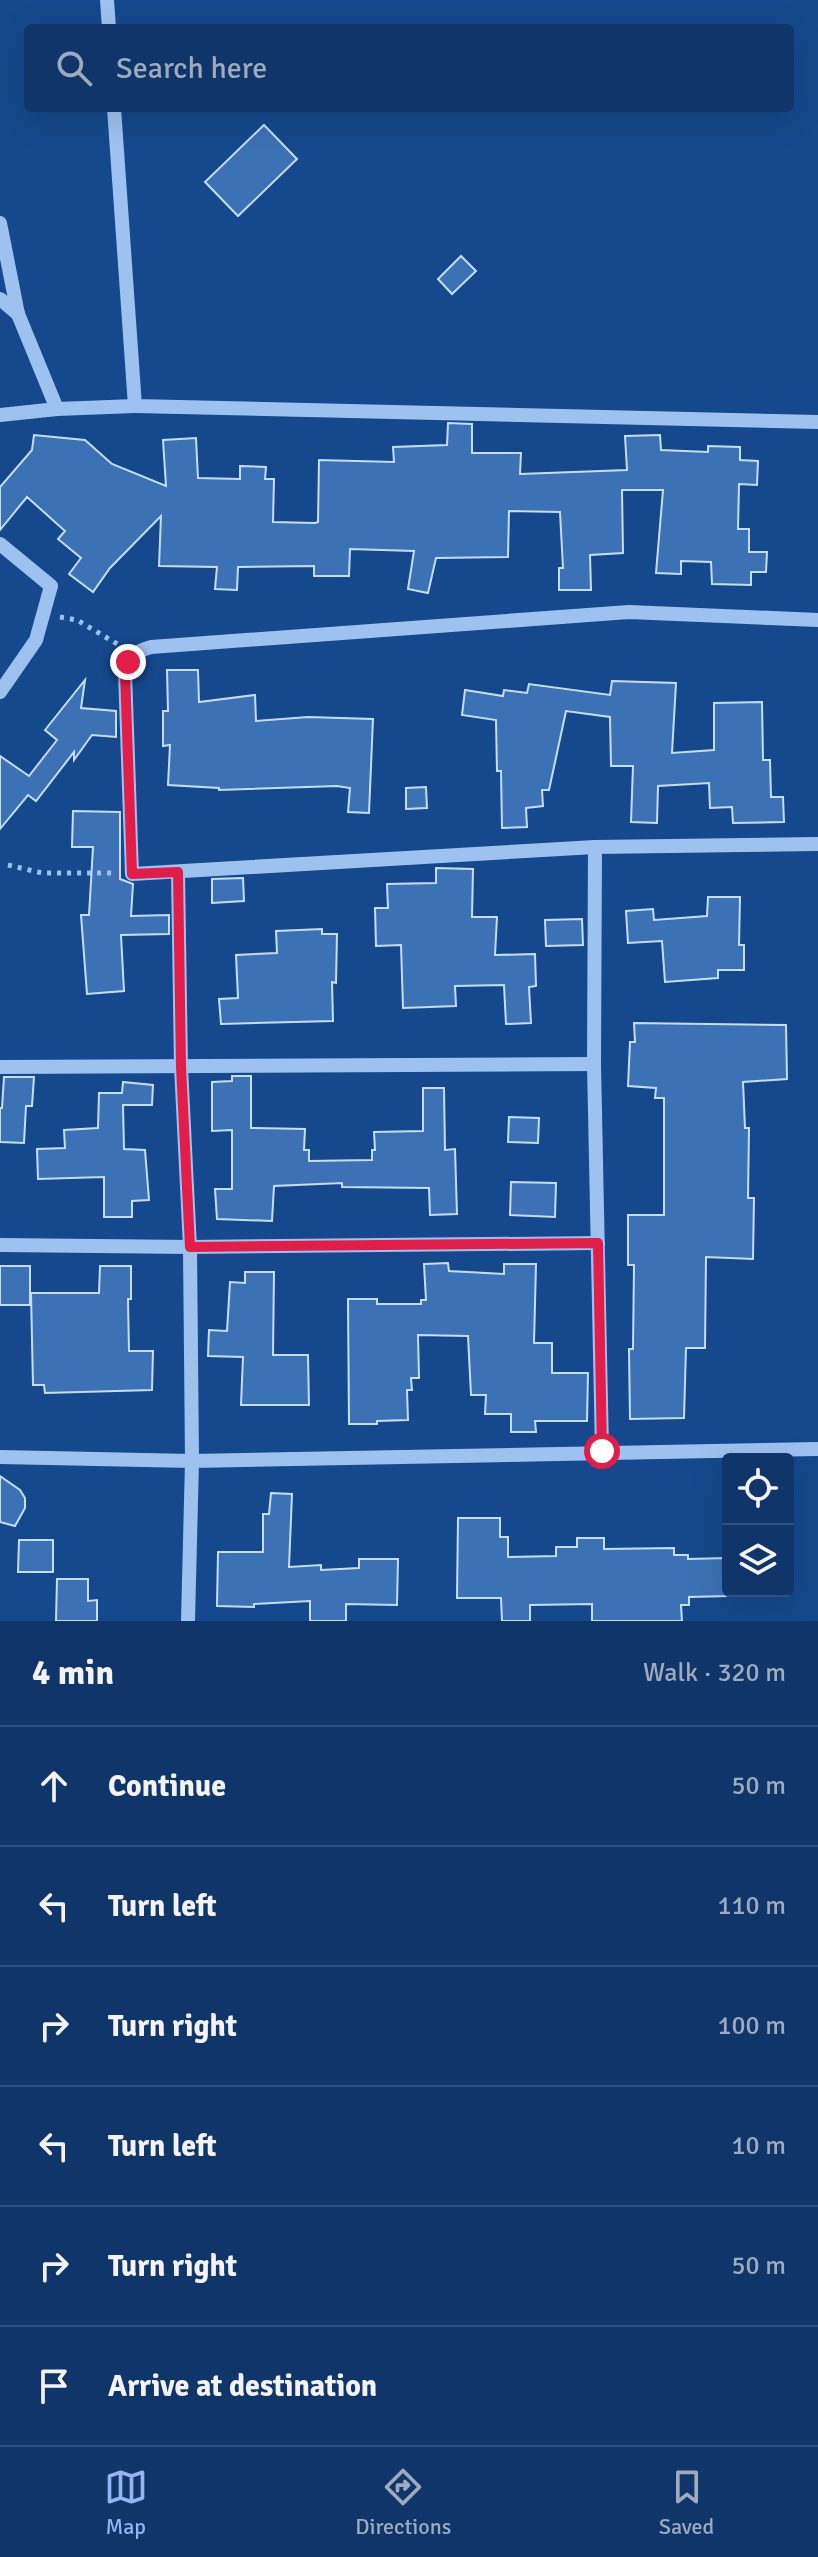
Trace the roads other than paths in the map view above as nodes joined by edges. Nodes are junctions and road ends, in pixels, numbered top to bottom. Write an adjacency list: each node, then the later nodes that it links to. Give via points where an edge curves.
1 (107, 0): 2 (street)
2 (109, 24)
3 (114, 112): 7 (street)
4 (0, 223): 6 (street)
5 (0, 299): 6 (street)
6 (18, 314): 8 (street)
7 (135, 406): 8 (street); 10 (street)
8 (57, 409): 9 (street)
9 (0, 415)
10 (818, 422)
11 (0, 544): 13 (street, via 51,586 36,640)
12 (818, 620): 16 (street, via 629,612 151,647 135,653 125,672 132,874)
13 (0, 692)
14 (818, 844): 15 (street)
15 (595, 847): 16 (street); 17 (street)
16 (178, 872): 19 (street)
17 (594, 1064): 19 (street); 20 (street)
18 (0, 1067): 19 (street)
19 (181, 1067): 22 (street)
20 (598, 1243): 22 (street); 24 (street)
21 (0, 1245): 22 (street)
22 (190, 1247): 26 (street)
23 (818, 1449): 24 (street)
24 (602, 1451): 26 (street)
25 (0, 1457): 26 (street)
26 (192, 1461): 27 (street)
27 (188, 1621)

